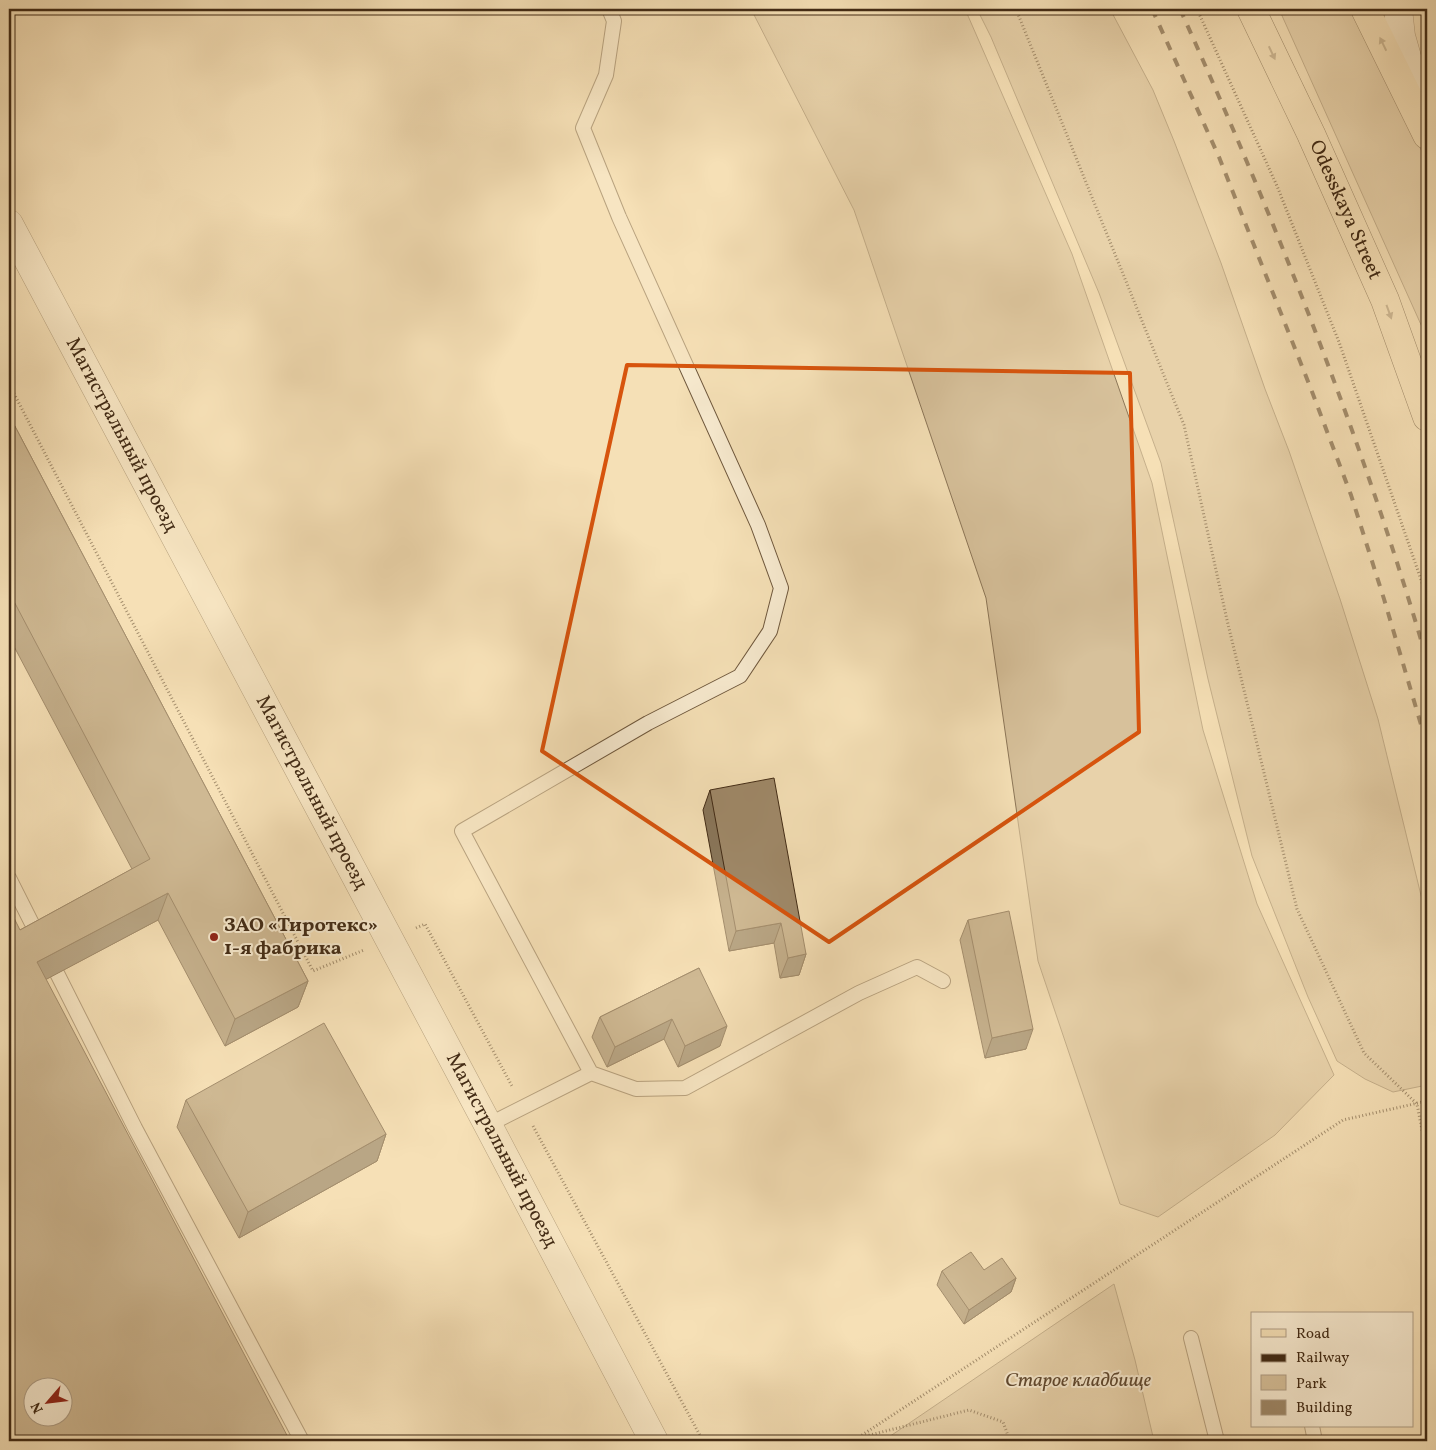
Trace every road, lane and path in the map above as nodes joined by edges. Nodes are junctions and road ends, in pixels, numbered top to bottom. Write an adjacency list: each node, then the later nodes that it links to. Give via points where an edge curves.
1 (609, 9): 14 (lane, via 614,21 606,76 583,128 619,217 758,524 781,588 770,631 740,676 648,723 462,831)
2 (1016, 9): 16 (path, via 1184,425 1297,909 1364,1053)
3 (1197, 9): 11 (path, via 1277,186 1339,342)
4 (1251, 9): 10 (main road, Odesskaya Street, one-way to 10, via 1385,300)
5 (1365, 9): 8 (main road, one-way to 5)
6 (1398, 9): 7 (street, via 1401,36)
7 (1427, 123)
8 (1427, 135)
9 (9, 224): 17 (street, Магистральный проезд)
10 (1427, 417)
11 (1427, 597)
12 (9, 878): 22 (lane, via 135,1128)
13 (943, 981): 14 (lane, via 917,967 859,994 685,1088 636,1089)
14 (591, 1073): 17 (lane)
15 (1427, 1101): 16 (path)
16 (1417, 1104): 18 (path); 21 (path, via 1343,1120)
17 (488, 1125): 23 (street, Магистральный проезд)
18 (1427, 1156)
19 (1191, 1338): 26 (lane)
20 (1312, 1428): 27 (lane)
21 (858, 1439): 24 (path); 25 (path, via 969,1410 1003,1422)
22 (302, 1441)
23 (654, 1441)
24 (853, 1441)
25 (1010, 1441)
26 (1217, 1441)
27 (1315, 1441)

